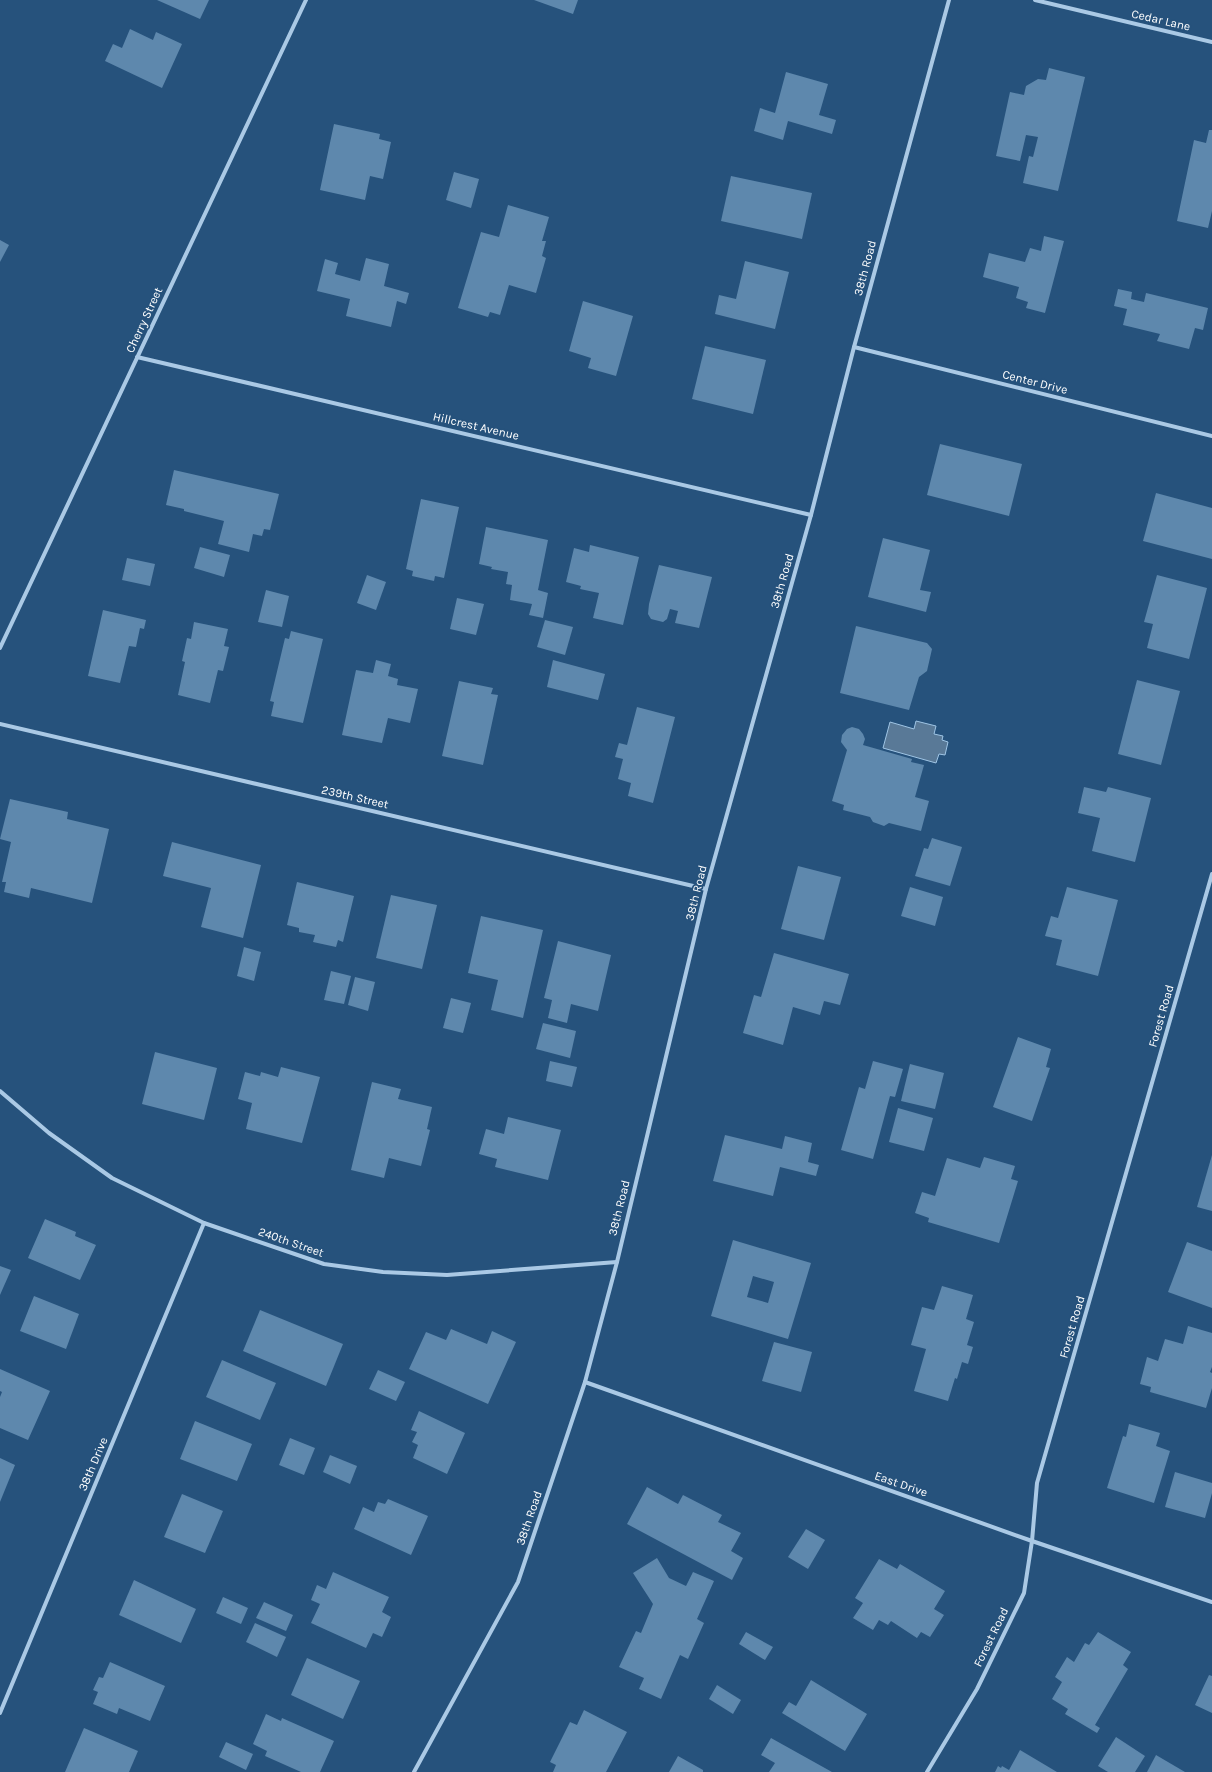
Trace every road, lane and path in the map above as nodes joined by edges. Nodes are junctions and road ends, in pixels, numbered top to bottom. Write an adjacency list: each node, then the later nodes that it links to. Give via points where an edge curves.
1 (306, 0): 6 (street, Cherry Street)
2 (949, 0): 5 (street, 38th Road)
3 (1035, 0): 4 (street, Cedar Lane)
4 (1212, 42)
5 (854, 347): 7 (street, Center Drive); 8 (street, 38th Road)
6 (137, 357): 8 (street, Hillcrest Avenue); 9 (street, Cherry Street)
7 (1212, 436)
8 (811, 515): 12 (street, 38th Road)
9 (0, 648)
10 (0, 724): 12 (street, 239th Street)
11 (1212, 874): 17 (street, Forest Road, via 1037,1483)
12 (706, 890): 15 (street, 38th Road)
13 (0, 1091): 14 (street, 240th Street, via 49,1134 112,1178)
14 (204, 1223): 15 (street, 240th Street, via 324,1264 383,1272 447,1275); 19 (street, 38th Drive)
15 (616, 1262): 16 (street, 38th Road)
16 (585, 1382): 17 (street, East Drive); 20 (street, 38th Road, via 518,1582)
17 (1032, 1541): 18 (street, East Drive); 21 (street, Forest Road, via 1024,1593 977,1689)
18 (1212, 1602)
19 (0, 1713)
20 (414, 1772)
21 (927, 1772)

